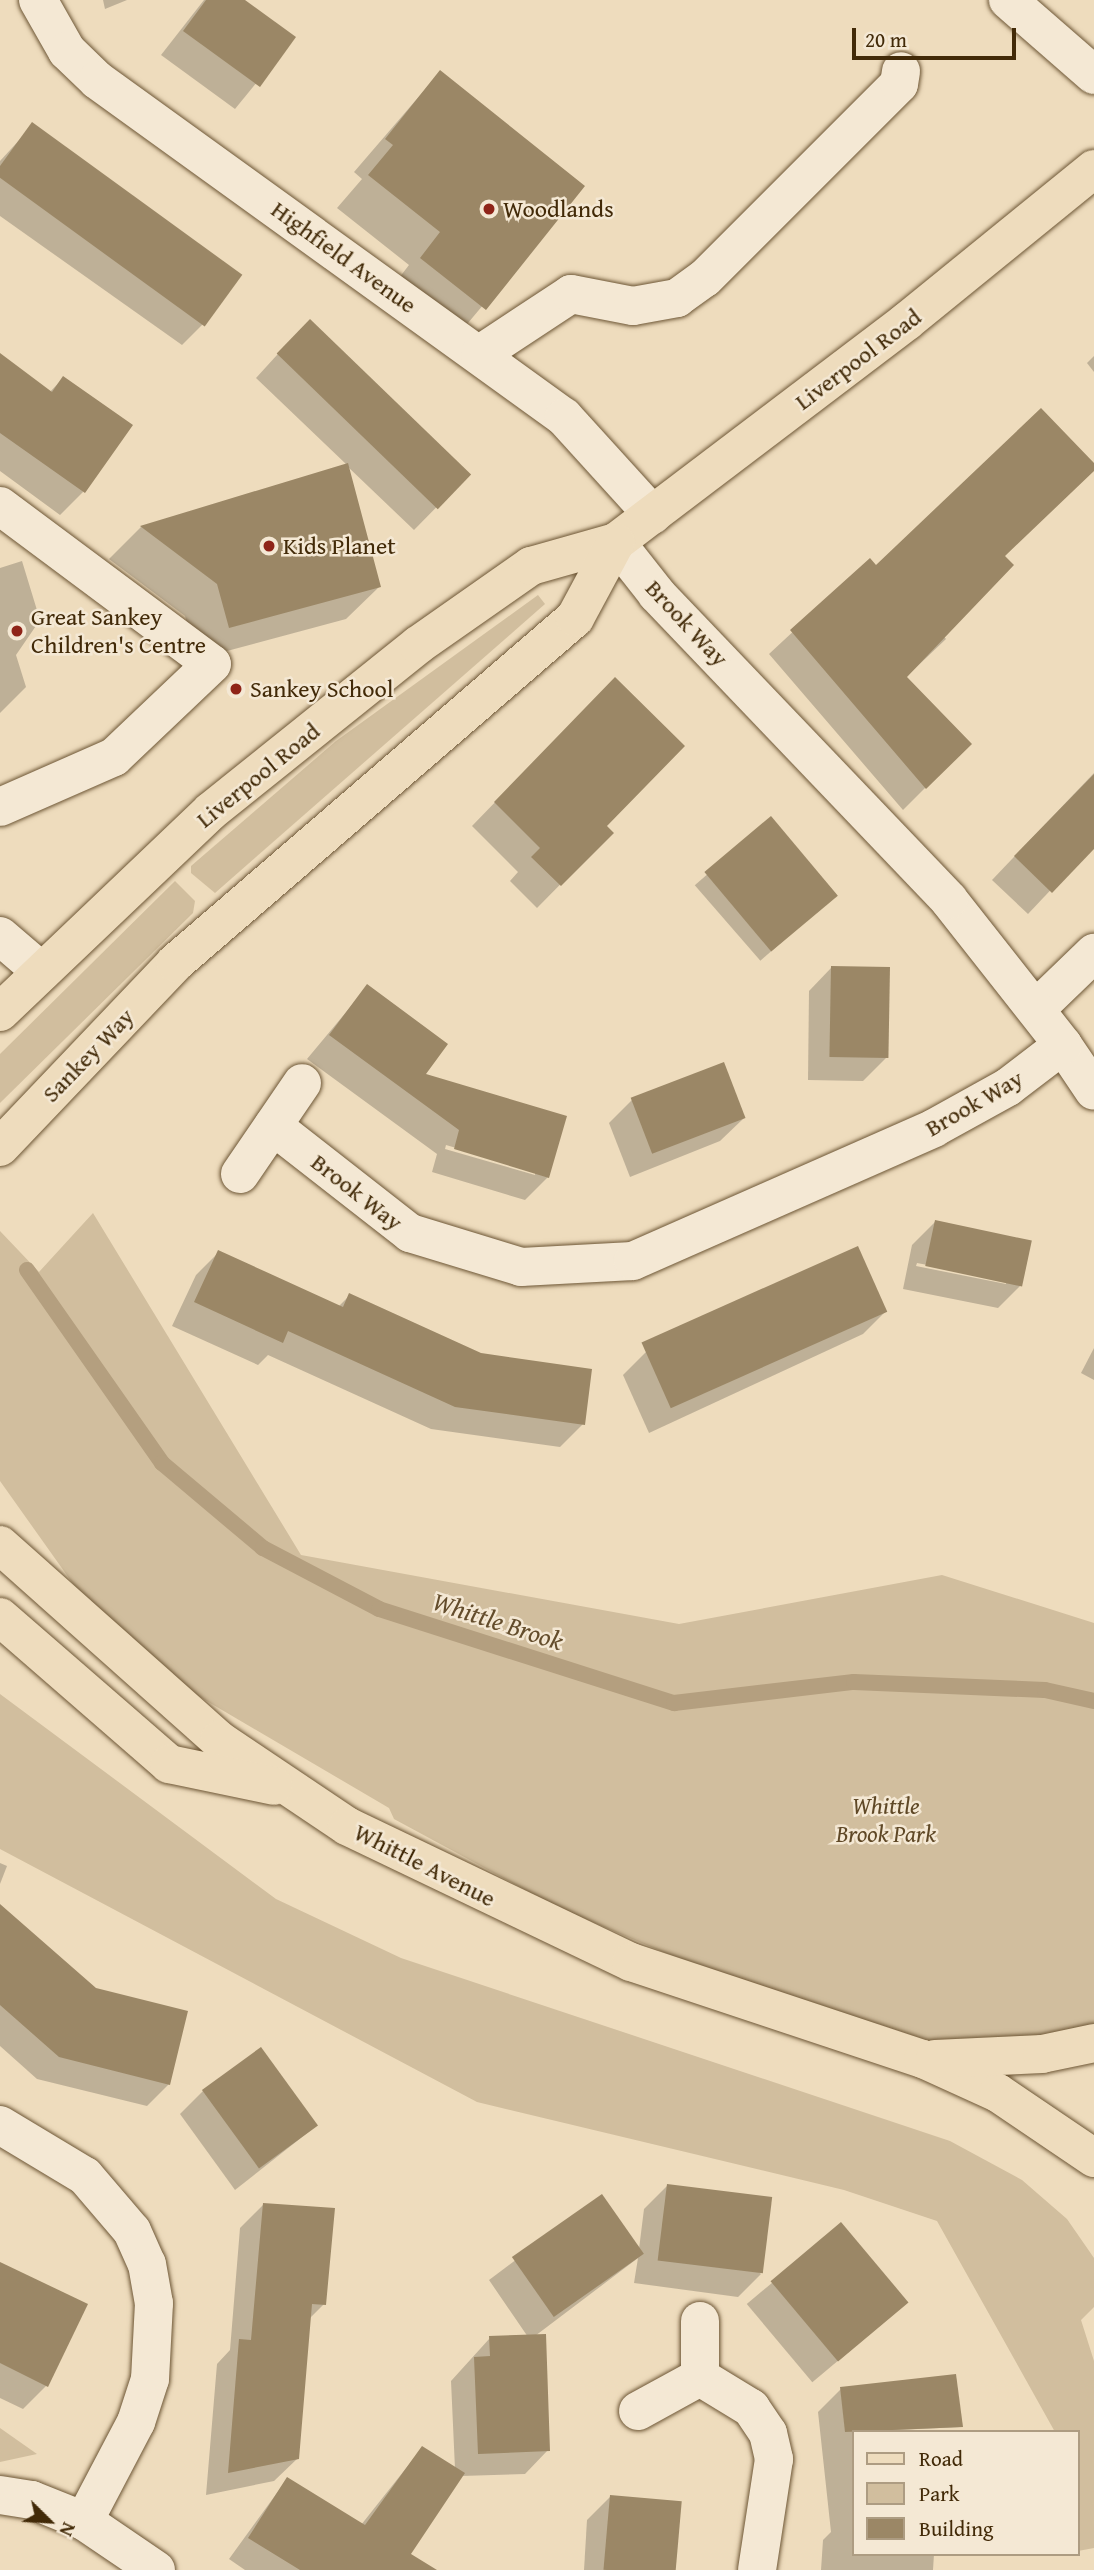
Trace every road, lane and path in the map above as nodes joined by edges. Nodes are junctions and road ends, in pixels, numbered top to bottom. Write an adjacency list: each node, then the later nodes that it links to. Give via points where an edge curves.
1 (38, 0): 6 (street, Highfield Avenue, via 67,51 97,80)
2 (1008, 0): 4 (street)
3 (901, 71): 6 (street, via 890,93 705,278 677,298 633,306 571,294)
4 (1094, 75)
5 (1094, 169): 8 (main road, Liverpool Road, via 908,321)
6 (481, 354): 8 (street, Highfield Avenue, via 594,443)
7 (0, 506): 10 (street, via 212,664 114,757)
8 (653, 515): 9 (main road, Liverpool Road)
9 (616, 542): 13 (main road, Liverpool Road, via 575,618); 14 (main road, Liverpool Road, via 531,566 418,645 211,811); 15 (street, Brook Way, via 657,594 949,900)
10 (0, 807)
11 (0, 936): 14 (street)
12 (1094, 953): 15 (street)
13 (176, 963): 21 (main road, Sankey Way)
14 (42, 972): 16 (main road)
15 (1036, 1009): 17 (street, Brook Way)
16 (0, 1012)
17 (1063, 1045): 19 (street); 20 (street, Brook Way, via 1008,1087 934,1128 633,1261 521,1267 410,1234)
18 (302, 1083): 20 (street)
19 (1094, 1091)
20 (273, 1126): 22 (street)
21 (0, 1147)
22 (240, 1174)
23 (0, 1545): 25 (main road, Whittle Avenue, via 150,1682)
24 (0, 1617): 25 (main road, via 169,1764)
25 (286, 1789): 27 (main road, Whittle Avenue, via 432,1872 631,1962)
26 (1094, 2043): 27 (main road, Whittle Avenue, via 1042,2054)
27 (923, 2059): 29 (main road, Whittle Avenue, via 998,2092)
28 (0, 2125): 34 (street, via 85,2176 132,2231 147,2264 155,2327 150,2379 136,2422)
29 (1094, 2158)
30 (700, 2321): 31 (street)
31 (701, 2377): 32 (street); 36 (street, via 743,2402 768,2433 774,2459)
32 (638, 2411)
33 (0, 2495): 34 (street, via 33,2500)
34 (84, 2521): 35 (street)
35 (156, 2570)
36 (757, 2570)

